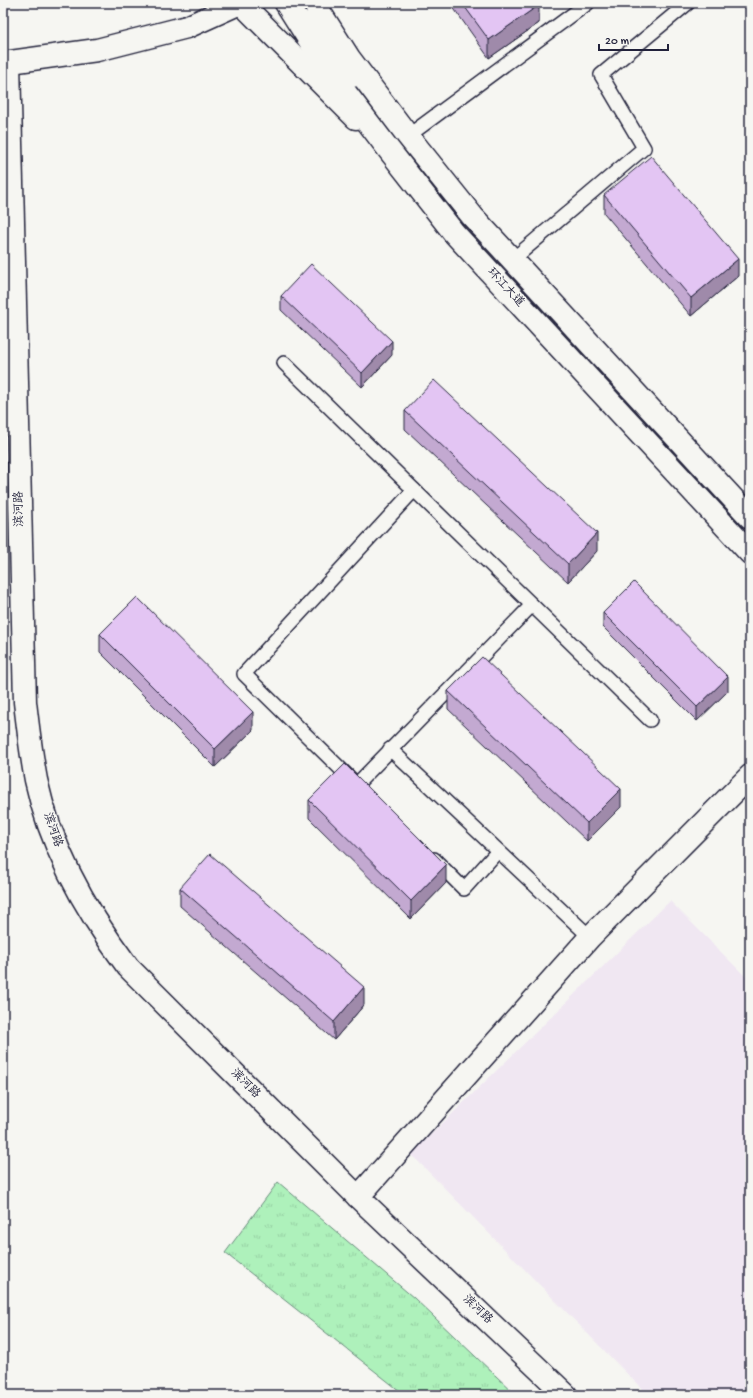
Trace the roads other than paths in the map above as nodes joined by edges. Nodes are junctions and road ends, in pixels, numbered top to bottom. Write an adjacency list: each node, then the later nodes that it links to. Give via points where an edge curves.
1 (240, 3): 6 (main road, via 187,27 104,48); 8 (main road)
2 (287, 3): 7 (main road); 8 (main road, 环江大道, via 329,71)
3 (314, 3): 7 (main road, 环江大道, via 349,58)
4 (588, 3): 7 (lane)
5 (688, 3): 9 (lane, via 601,75 644,148)
6 (6, 63): 23 (main road, 滨河路, via 25,702 36,781 47,820 75,886 128,967)
7 (408, 136): 9 (main road, 环江大道, via 473,217)
8 (388, 150): 13 (main road, 环江大道, via 454,233)
9 (512, 260): 12 (main road, 环江大道)
10 (284, 363): 11 (lane)
11 (414, 490): 14 (lane); 18 (lane, via 244,674)
12 (750, 517)
13 (750, 553)
14 (532, 604): 15 (lane); 16 (lane)
15 (650, 720)
16 (390, 750): 18 (lane); 21 (lane)
17 (750, 776): 22 (main road)
18 (357, 784): 19 (lane)
19 (368, 795)
20 (424, 850): 21 (lane, via 464,889)
21 (498, 851): 22 (lane)
22 (590, 937): 23 (main road)
23 (358, 1197): 24 (main road, 滨河路)
24 (566, 1395)

